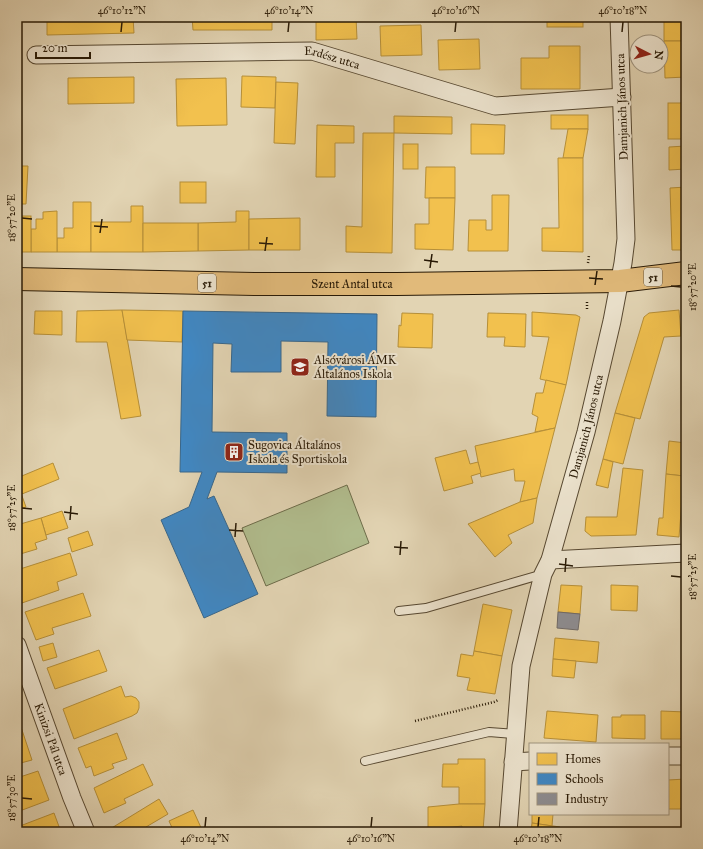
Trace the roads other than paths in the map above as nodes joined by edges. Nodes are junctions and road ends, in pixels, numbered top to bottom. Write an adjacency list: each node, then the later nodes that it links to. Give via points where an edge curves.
1 (619, 17): 3 (street, Damjanich János utca)
2 (36, 55): 3 (street, Erdész utca, via 312,51 495,106)
3 (622, 97): 6 (street, Damjanich János utca, via 626,239)
4 (686, 274): 6 (main road, Szent Antal utca / 51)
5 (17, 279): 6 (main road, Szent Antal utca / 51, via 254,284)
6 (620, 281): 8 (street, Damjanich János utca, via 586,432)
7 (686, 553): 8 (street)
8 (547, 567): 9 (lane, via 426,608); 11 (street, Damjanich János utca, via 521,666)
9 (399, 611)
10 (17, 645): 17 (street, Kinizsi Pál utca)
11 (515, 734): 14 (lane, via 488,732); 16 (street, Damjanich János utca)
12 (669, 756): 13 (street)
13 (686, 756)
14 (365, 761)
15 (529, 761): 16 (street)
16 (513, 762): 18 (street, Damjanich János utca)
17 (86, 832)
18 (508, 832)

